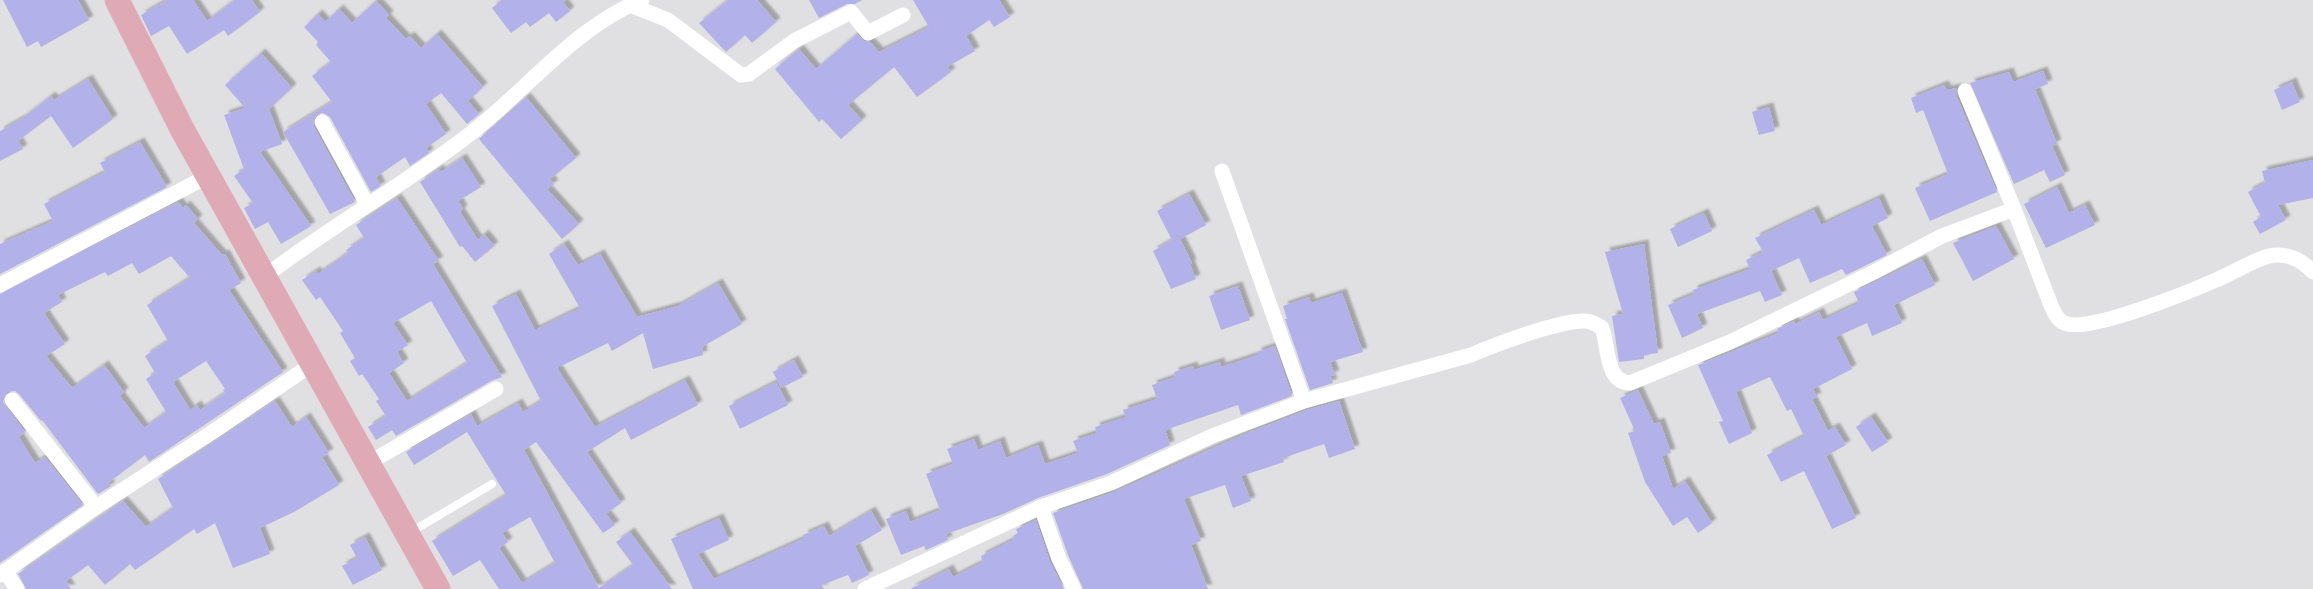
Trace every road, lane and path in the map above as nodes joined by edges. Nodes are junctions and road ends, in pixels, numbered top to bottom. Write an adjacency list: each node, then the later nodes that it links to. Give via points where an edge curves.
1 (117, 0): 7 (main road)
2 (636, 2): 3 (street, via 668,20 741,75 749,74 794,41 852,12 868,33); 8 (street, via 582,37 461,140)
3 (903, 14)
4 (1965, 91): 9 (street)
5 (322, 122): 8 (street)
6 (1222, 171): 16 (street)
7 (208, 176): 11 (main road); 12 (street)
8 (367, 204): 11 (street)
9 (2014, 209): 10 (street, via 2052,308 2059,320 2067,324 2101,322 2207,284 2269,256 2297,258); 16 (street, via 1942,236 1738,338 1630,383 1622,383 1612,374 1602,328 1594,322 1584,321)
10 (2313, 272)
11 (264, 277): 13 (main road)
12 (0, 285)
13 (311, 364): 17 (main road); 19 (street)
14 (496, 389): 17 (street)
15 (12, 400): 19 (street)
16 (1304, 401): 20 (street, via 1212,436 1112,483)
17 (367, 464): 21 (main road)
18 (492, 484): 21 (lane)
19 (96, 507): 22 (street)
20 (1041, 507): 25 (street); 26 (street)
21 (407, 534): 24 (main road)
22 (2, 573): 23 (street)
23 (17, 589)
24 (438, 589)
25 (865, 589)
26 (1074, 589)

